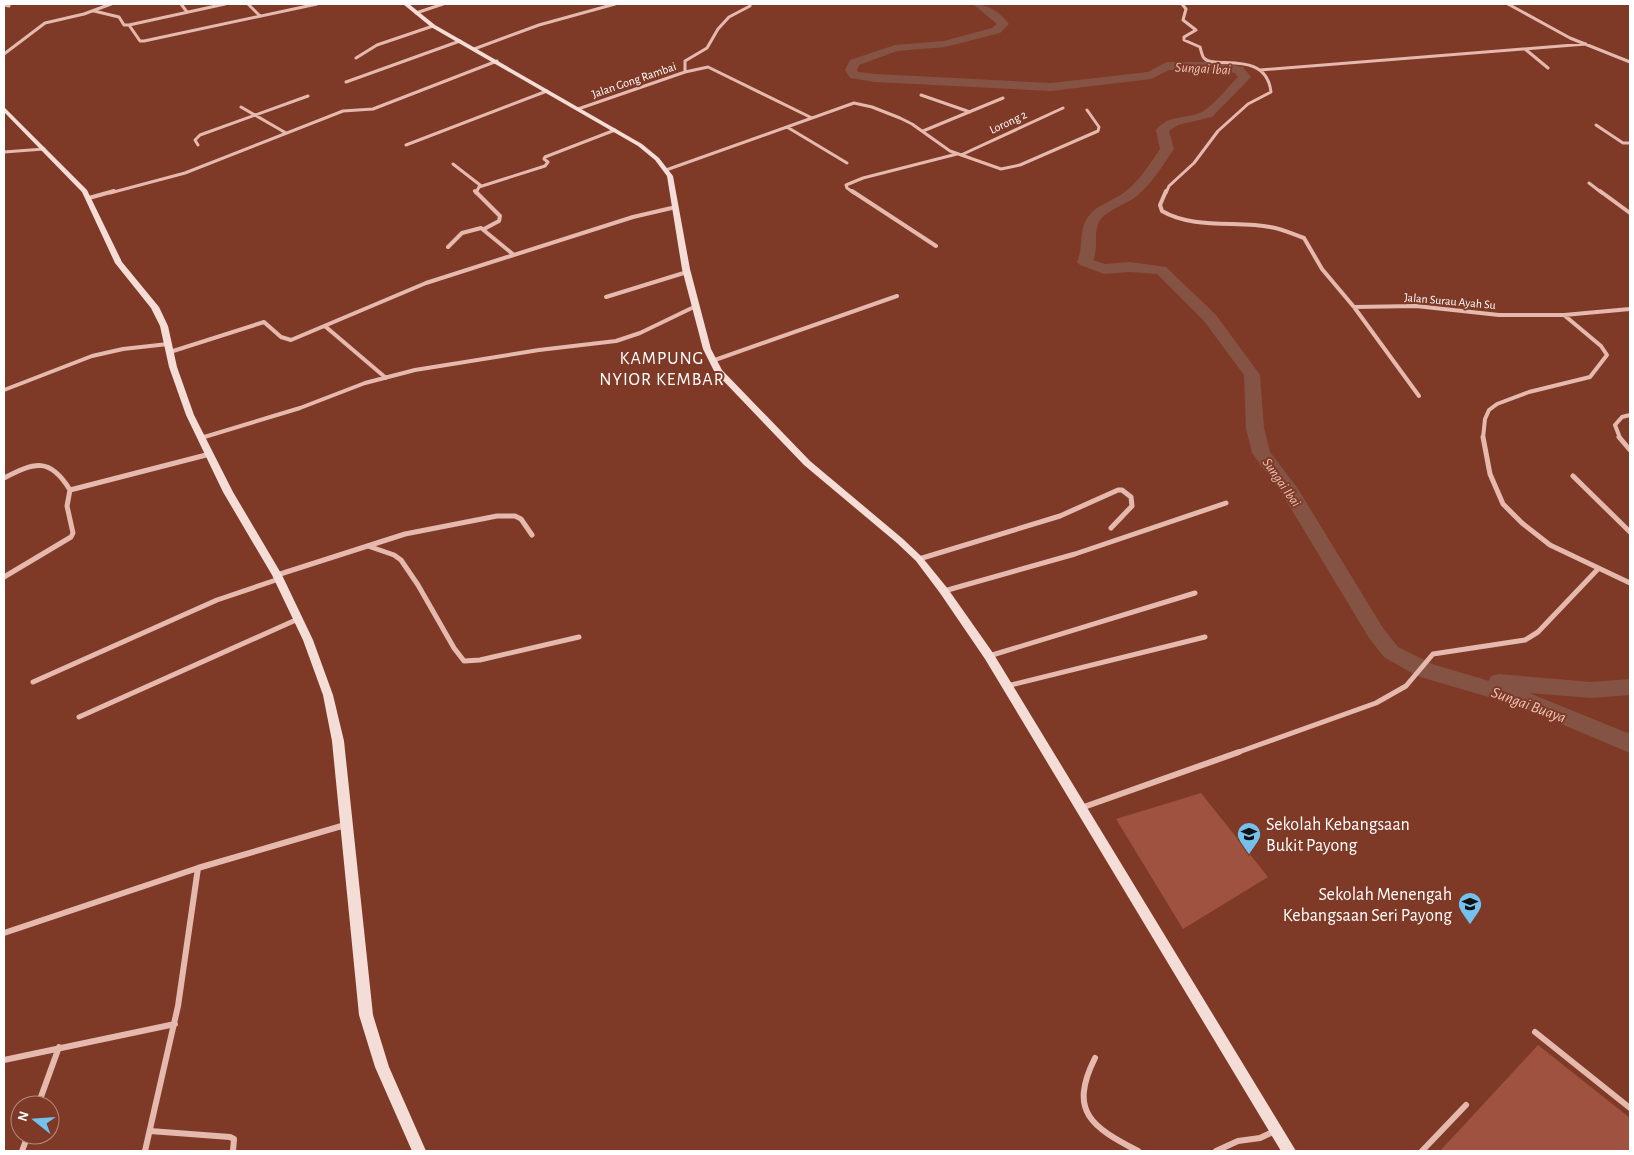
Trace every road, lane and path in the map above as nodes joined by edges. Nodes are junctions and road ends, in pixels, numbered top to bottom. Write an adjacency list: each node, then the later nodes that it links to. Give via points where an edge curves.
1 (112, 4): 14 (street)
2 (181, 4): 15 (street)
3 (225, 4): 15 (street)
4 (248, 4): 17 (street)
5 (315, 4): 17 (street)
6 (406, 4): 16 (main road)
7 (443, 4): 16 (street)
8 (614, 4): 22 (street, via 539,25)
9 (750, 4): 30 (street, Jalan Gong Rambai, via 722,23 704,51 685,61)
10 (1182, 4): 29 (street, via 1186,9 1183,20 1196,30 1183,38 1200,47 1206,59 1237,62)
11 (1508, 4): 21 (street)
12 (4, 5): 13 (street)
13 (9, 6)
14 (93, 11): 18 (street, via 116,16 124,25); 24 (street, via 45,23)
15 (187, 12): 18 (street)
16 (416, 13): 19 (main road)
17 (260, 16): 18 (street, via 144,41)
18 (129, 25)
19 (433, 26): 20 (main road); 25 (street, via 377,45)
20 (460, 41): 22 (main road); 31 (street)
21 (1586, 44): 23 (street); 27 (street)
22 (474, 49): 26 (main road)
23 (1525, 49): 28 (street); 29 (street)
24 (4, 54)
25 (356, 58)
26 (496, 61): 32 (main road); 48 (street, via 373,109 348,110)
27 (1630, 62)
28 (1548, 68)
29 (1260, 70): 71 (street, via 1270,84 1271,92 1248,104 1218,131 1194,163 1169,186 1160,204 1162,211 1183,220 1275,228 1305,240 1322,269)
30 (685, 72): 38 (street, Jalan Gong Rambai); 43 (street, via 708,67)
31 (346, 82)
32 (547, 90): 38 (main road); 51 (street)
33 (921, 95): 40 (street)
34 (308, 96): 42 (street)
35 (1003, 98): 40 (street)
36 (241, 107): 42 (street)
37 (1063, 108): 54 (street, Lorong 2)
38 (578, 109): 46 (main road)
39 (1087, 110): 54 (street, via 1100,128 1098,131 1013,168 993,167)
40 (970, 112): 47 (street)
41 (6, 113): 52 (main road)
42 (255, 115): 48 (street); 50 (street, via 200,135 195,140)
43 (812, 118): 45 (street); 47 (street, via 847,104 861,104 900,118)
44 (1596, 125): 49 (street, via 1623,143)
45 (787, 127): 55 (street); 57 (street)
46 (615, 130): 57 (main road, via 648,151); 59 (street, via 545,157 548,162 545,166)
47 (923, 132): 54 (street)
48 (286, 133): 60 (street, via 185,173)
49 (1630, 143)
50 (198, 145)
51 (406, 145)
52 (44, 149): 53 (street); 60 (main road)
53 (4, 152)
54 (959, 154): 64 (street, Lorong 2, via 846,185)
55 (847, 163)
56 (453, 164): 59 (street)
57 (666, 170): 61 (main road)
58 (1589, 183): 62 (street)
59 (480, 187): 63 (street, via 475,192 501,219)
60 (89, 198): 75 (main road, via 119,263 155,307)
61 (676, 207): 66 (street, via 633,217); 67 (main road)
62 (1630, 213)
63 (484, 229): 65 (street, via 462,232 452,239); 66 (street)
64 (936, 246)
65 (448, 247)
66 (514, 255): 74 (street, via 426,282)
67 (687, 272): 69 (street); 70 (main road)
68 (897, 296): 76 (street)
69 (606, 297)
70 (696, 306): 76 (main road); 77 (street, via 640,333 610,342 443,365)
71 (1354, 307): 73 (street, Jalan Surau Ayah Su, via 1416,306 1499,316); 79 (street)
72 (1630, 309): 73 (street, Jalan Surau Ayah Su)
73 (1564, 315): 93 (street, via 1601,346 1607,355 1590,377 1529,392 1497,404 1485,419 1483,443 1490,474 1503,504 1550,545)
74 (326, 327): 75 (street, via 287,340 264,322); 77 (street)
75 (169, 348): 78 (street, via 123,349 92,356); 81 (main road, via 184,401)
76 (712, 360): 92 (main road, via 734,390 808,463)
77 (386, 378): 81 (street)
78 (4, 390)
79 (1419, 396)
80 (1630, 415): 82 (street, via 1619,418 1615,429)
81 (201, 438): 83 (main road)
82 (1630, 450)
83 (210, 454): 86 (street); 95 (main road, via 228,492)
84 (1574, 476): 89 (street)
85 (4, 478): 86 (street, via 36,463 43,464 56,469)
86 (70, 490): 94 (street, via 65,508 73,533 71,537)
87 (1226, 503): 97 (street, via 1075,554)
88 (1111, 528): 92 (street, via 1132,506 1131,497 1122,490 1023,529)
89 (1630, 532)
90 (532, 535): 91 (street, via 521,519 508,515 426,529)
91 (368, 546): 95 (street); 100 (street, via 401,560 464,661)
92 (919, 559): 97 (main road)
93 (1598, 569): 96 (street); 106 (street, via 1538,632 1525,640 1439,653 1429,658 1398,692 1376,703)
94 (4, 577)
95 (278, 577): 99 (main road); 103 (street, via 191,611)
96 (1630, 583)
97 (944, 591): 102 (main road)
98 (1195, 593): 102 (street)
99 (298, 620): 105 (street); 107 (main road, via 316,660 332,711 344,787)
100 (579, 637)
101 (1205, 637): 104 (street)
102 (989, 656): 104 (main road)
103 (33, 682)
104 (1007, 687): 106 (main road)
105 (79, 717)
106 (1081, 808): 119 (main road)
107 (346, 825): 108 (street); 122 (main road, via 366,1015 382,1067)
108 (198, 868): 109 (street); 110 (street)
109 (4, 933)
110 (175, 1024): 112 (street); 118 (street)
111 (1535, 1032): 117 (street)
112 (59, 1047): 114 (street); 115 (street)
113 (1095, 1058): 123 (street, via 1084,1082 1082,1104 1092,1122)
114 (4, 1060)
115 (42, 1095)
116 (1466, 1104): 126 (street)
117 (1630, 1108)
118 (150, 1131): 120 (street); 121 (street, via 230,1138 234,1139)
119 (1275, 1131): 124 (street); 125 (main road)
120 (145, 1151)
121 (233, 1151)
122 (419, 1151)
123 (1138, 1151)
124 (1216, 1151)
125 (1288, 1151)
126 (1422, 1151)

